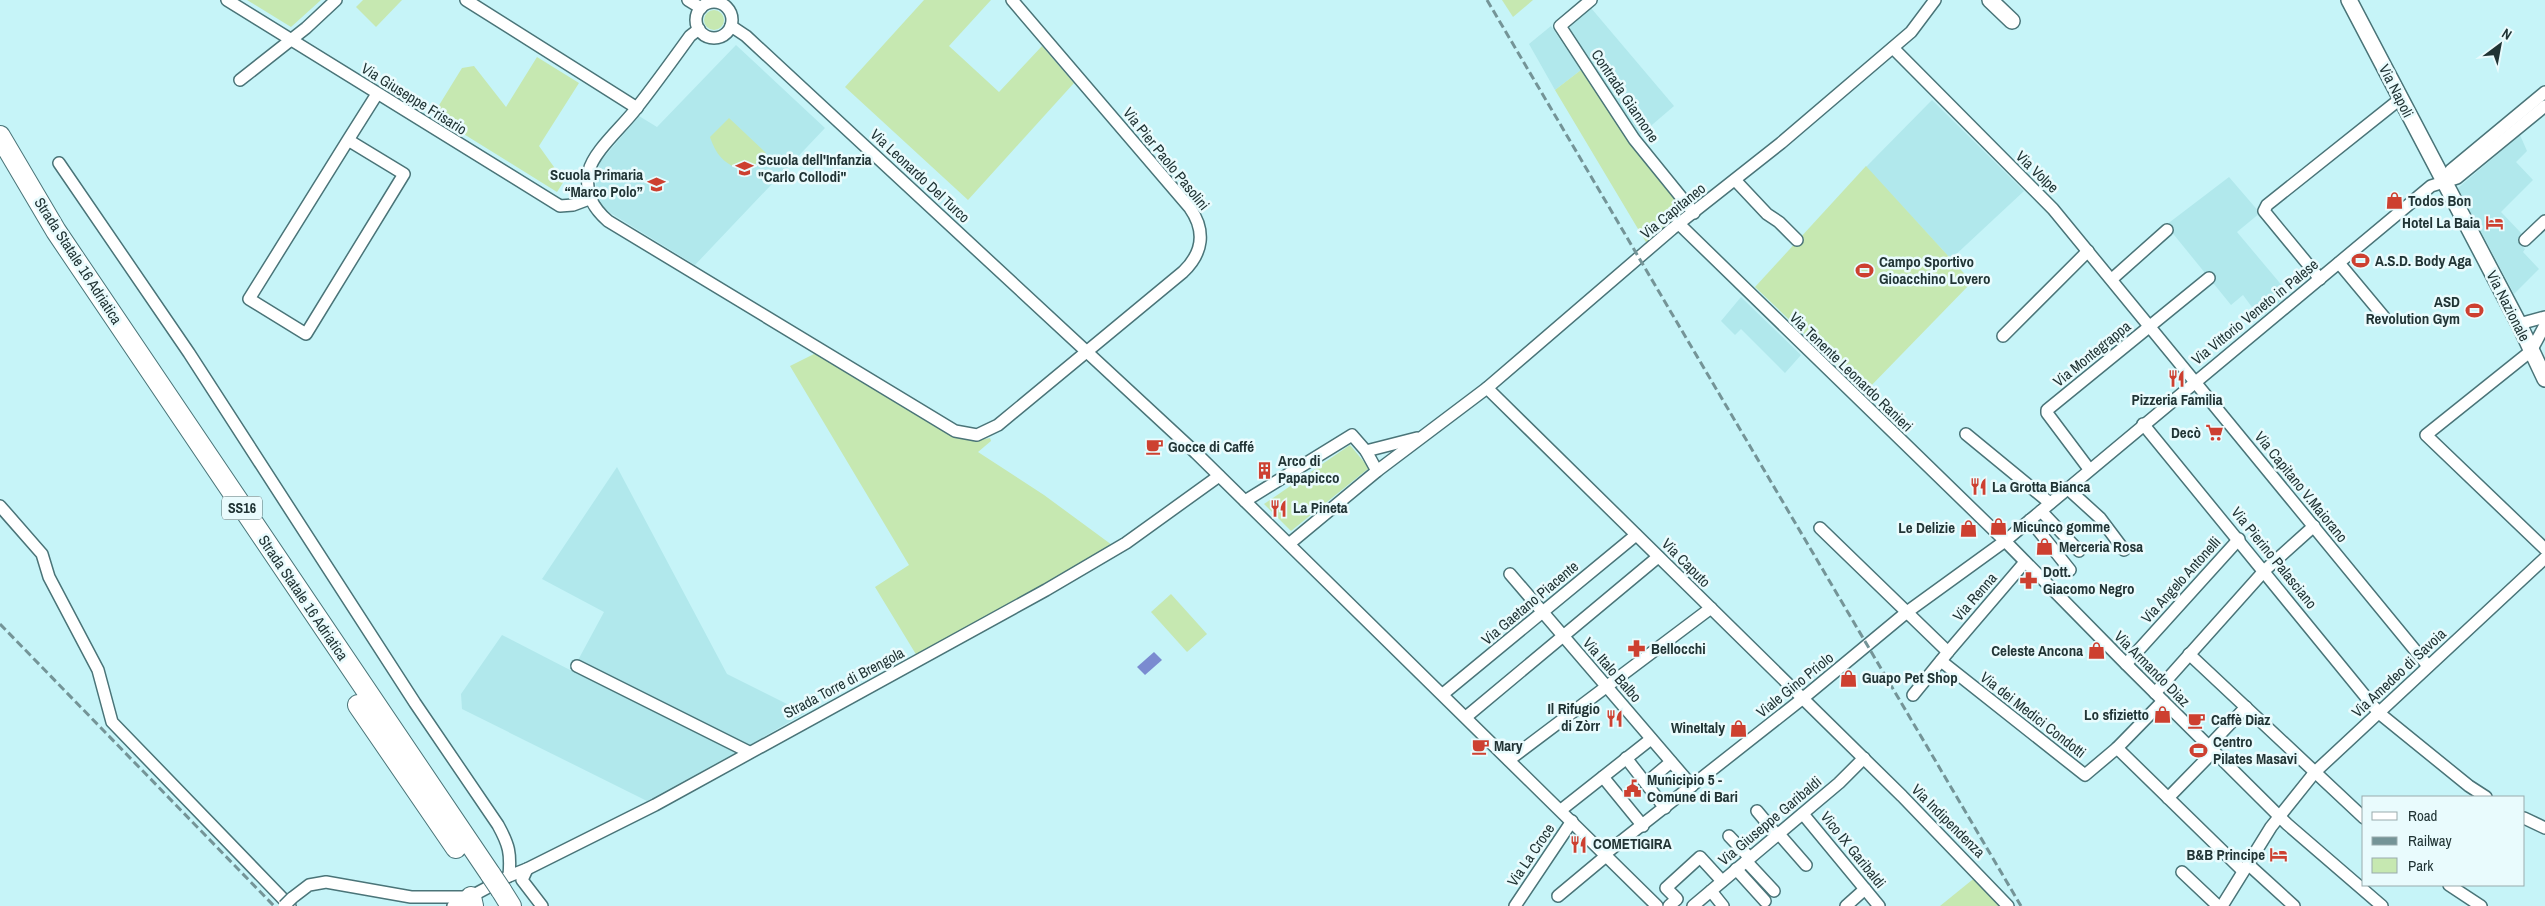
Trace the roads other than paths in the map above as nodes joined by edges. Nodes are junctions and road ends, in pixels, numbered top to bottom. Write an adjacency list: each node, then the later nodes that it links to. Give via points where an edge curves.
1 (226, 0): 15 (street, Via Giuseppe Frisario)
2 (336, 0): 15 (street)
3 (466, 0): 22 (street)
4 (688, 0): 11 (street)
5 (1012, 0): 48 (street, Via Pier Paolo Pasolini, via 1190,208 1201,231 1197,256 1189,267)
6 (1591, 0): 30 (street, Contrada Giannone, via 1560,26 1634,139)
7 (1935, 0): 16 (street, Via Capitaneo)
8 (1990, 0): 12 (street)
9 (2349, 0): 20 (street, Via Napoli)
10 (715, 1): 11 (street); 13 (street, via 727,8 731,16)
11 (701, 8): 14 (street, via 696,18)
12 (2012, 21)
13 (730, 26): 14 (street, via 715,38); 48 (street, Via Leonardo Del Turco, via 746,36)
14 (699, 29): 22 (street, via 690,36)
15 (291, 40): 17 (street); 19 (street, Via Giuseppe Frisario)
16 (1893, 48): 27 (street, Via Capitaneo); 36 (street, Via Volpe, via 2053,209)
17 (240, 80)
18 (2545, 92): 28 (street, Via Vittorio Veneto in Palese)
19 (377, 94): 24 (street); 29 (street, Via Giuseppe Frisario, via 560,206)
20 (2400, 99): 28 (street, Via Napoli); 39 (street, via 2264,210)
21 (2545, 106): 28 (street, Via Vittorio Veneto in Palese, via 2457,178)
22 (637, 108): 29 (street, via 589,169)
23 (0, 136): 134 (highway, Strada Statale 16 Adriatica / SS16, via 56,231)
24 (348, 140): 24 (street, via 249,299 306,334 404,174)
25 (0, 160): 134 (highway, Strada Statale 16 Adriatica / SS16, via 51,244 316,641)
26 (59, 163): 134 (street, via 189,353 415,703 498,825 508,843 511,858)
27 (1734, 180): 30 (street, Via Capitaneo); 34 (street)
28 (2442, 181): 37 (street, Via Vittorio Veneto in Palese, via 2431,186); 43 (street, Via Nazionale)
29 (590, 199): 48 (street, Via Pier Paolo Pasolini, via 596,211 608,222 963,434 977,435 998,425)
30 (1694, 213): 32 (street, Via Capitaneo)
31 (2545, 221): 35 (street)
32 (1678, 224): 51 (street, Via Capitaneo); 68 (street, Via Tenente Leonardo Ranieri)
33 (2167, 230): 40 (street)
34 (1797, 240)
35 (2525, 240)
36 (2088, 251): 40 (street, Via Volpe); 46 (street)
37 (2339, 263): 39 (street, Via Vittorio Veneto in Palese); 41 (street)
38 (2209, 278): 45 (street, Via Montegrappa)
39 (2320, 278): 50 (street, Via Vittorio Veneto in Palese)
40 (2112, 279): 45 (street, Via Volpe)
41 (2384, 317)
42 (2545, 317): 43 (street)
43 (2518, 324): 47 (street, Via Nazionale)
44 (2545, 325): 47 (street)
45 (2150, 327): 50 (street, Via Capitano V.Maiorano); 56 (street, Via Montegrappa, via 2052,405 2047,413)
46 (2003, 336)
47 (2531, 351): 49 (street, Via Nazionale); 70 (street, via 2426,435)
48 (1087, 352): 58 (street, Via Leonardo Del Turco)
49 (2545, 378)
50 (2195, 381): 52 (street, Via Vittorio Veneto in Palese); 64 (street, Via Capitano V.Maiorano)
51 (1487, 388): 54 (street, Via Capitaneo); 66 (street, Via Caputo)
52 (2144, 424): 56 (street, Via Vittorio Veneto in Palese); 67 (street, Via Pierino Palasciano)
53 (1966, 434): 62 (street)
54 (1421, 437): 55 (street); 57 (street, Via Capitaneo)
55 (1366, 451): 57 (street); 60 (street, via 1352,435)
56 (2089, 469): 59 (street, Via Vittorio Veneto in Palese)
57 (1377, 471): 69 (street, Via Capitaneo)
58 (1219, 476): 60 (street, Via Leonardo Del Turco); 99 (street, Strada Torre di Brengola, via 1126,543)
59 (2067, 488): 62 (street, Via Vittorio Veneto in Palese); 71 (street, via 2100,518)
60 (1245, 501): 69 (street, Via Leonardo Del Turco)
61 (0, 506): 137 (street, via 42,554 49,577 98,670 112,722)
62 (2046, 507): 63 (street, Viale Gino Priolo); 72 (street)
63 (2030, 520): 68 (street, Viale Gino Priolo); 76 (street)
64 (2314, 526): 77 (street, Via dei Medici Condotti); 87 (street, Via Capitano V.Maiorano)
65 (1820, 528): 81 (street)
66 (1636, 535): 73 (street, Via Caputo); 80 (street, Via Gaetano Piacente)
67 (2239, 539): 77 (street, Via Pierino Palasciano); 85 (street, Via Angelo Antonelli)
68 (2005, 540): 74 (street, Via Armando Diaz); 81 (street, Viale Gino Priolo)
69 (1289, 544): 89 (street, Via Leonardo Del Turco)
70 (2545, 549)
71 (2124, 550)
72 (2079, 551)
73 (1658, 557): 79 (street, Via Caputo); 82 (street)
74 (2025, 562): 84 (street, Via Renna); 85 (street, Via Armando Diaz)
75 (2544, 562): 87 (street, Via Amedeo di Savoia)
76 (2070, 570)
77 (2264, 570): 83 (street, Via dei Medici Condotti); 94 (street, Via Pierino Palasciano)
78 (1510, 574): 80 (street, Via Italo Balbo)
79 (1711, 608): 88 (street); 92 (street, Via Caputo)
80 (1543, 612): 82 (street, Via Italo Balbo); 89 (street, Via Gaetano Piacente)
81 (1907, 612): 84 (street); 92 (street, Viale Gino Priolo)
82 (1564, 636): 88 (street, Via Italo Balbo); 95 (street)
83 (2189, 654): 91 (street, Via dei Medici Condotti); 93 (street)
84 (1946, 660): 90 (street, Via Renna); 97 (street, Via dei Medici Condotti, via 2085,775)
85 (2126, 664): 91 (street, Via Armando Diaz)
86 (577, 666): 99 (street)
87 (2428, 666): 94 (street, Via Amedeo di Savoia)
88 (1607, 686): 96 (street, Via Italo Balbo); 102 (street)
89 (1443, 694): 95 (street, Via Leonardo Del Turco)
90 (1913, 696)
91 (2159, 697): 97 (street, Via dei Medici Condotti); 98 (street, Via Armando Diaz)
92 (1802, 699): 101 (street, Via Caputo); 107 (street, Viale Gino Priolo)
93 (2246, 708): 98 (street); 104 (street)
94 (2379, 713): 104 (street, Via Amedeo di Savoia); 108 (street, Via Pierino Palasciano)
95 (1466, 718): 102 (street, Via Leonardo Del Turco)
96 (1651, 739): 100 (street); 103 (street, Via Italo Balbo)
97 (2117, 748): 109 (street)
98 (2212, 749): 109 (street); 114 (street, Via Armando Diaz)
99 (749, 752): 126 (street, Strada Torre di Brengola, via 655,805)
100 (1626, 758): 105 (street); 106 (street)
101 (1864, 758): 113 (street, Via Giuseppe Garibaldi); 147 (street, Via Indipendenza)
102 (1509, 760): 111 (street, Via Leonardo Del Turco)
103 (1671, 762): 106 (street); 107 (street, Via Italo Balbo)
104 (2314, 772): 114 (street, Via Amedeo di Savoia); 115 (street)
105 (1603, 777): 111 (street); 118 (street)
106 (1646, 783): 110 (street)
107 (1692, 786): 110 (street, Viale Gino Priolo)
108 (2484, 796)
109 (2168, 798): 125 (street)
110 (1665, 808): 118 (street, Viale Gino Priolo)
111 (1561, 810): 117 (street, Via Leonardo Del Turco)
112 (1757, 811): 120 (street)
113 (1803, 814): 120 (street, Via Giuseppe Garibaldi); 131 (street, Vico IX Garibaldi)
114 (2280, 816): 125 (street, Via Amedeo di Savoia); 150 (street, Via Armando Diaz)
115 (2362, 816)
116 (2525, 818): 119 (street)
117 (1572, 821): 122 (street, Via Leonardo Del Turco); 141 (street, Via La Croce)
118 (1642, 826): 122 (street, Viale Gino Priolo)
119 (2545, 828)
120 (1778, 834): 123 (street, Via Giuseppe Garibaldi); 124 (street)
121 (1729, 836): 123 (street)
122 (1606, 855): 135 (street, Viale Gino Priolo); 138 (street, Via Leonardo Del Turco)
123 (1748, 859): 127 (street, Via Giuseppe Garibaldi); 133 (street)
124 (1806, 865)
125 (2246, 868): 148 (street, Via Amedeo di Savoia); 149 (street)
126 (527, 869): 134 (street, Strada Torre di Brengola); 140 (street, via 522,880)
127 (1736, 869): 129 (street, Via Giuseppe Garibaldi); 136 (street)
128 (2182, 872): 148 (street)
129 (1722, 881): 132 (street, Via Giuseppe Garibaldi); 142 (street, via 1700,857 1666,888 1677,899)
130 (2451, 886): 151 (street)
131 (1865, 889): 145 (street); 146 (street, Vico IX Garibaldi)
132 (1710, 891): 143 (street, Via Giuseppe Garibaldi); 144 (street)
133 (1774, 891)
134 (491, 893): 137 (street, via 411,897 326,882 309,885); 139 (street, Strada Torre di Brengola)
135 (1558, 896)
136 (1765, 901)
137 (289, 903)
138 (1650, 904)
139 (453, 906)
140 (542, 906)
141 (1515, 906)
142 (1669, 906)
143 (1693, 906)
144 (1723, 906)
145 (1846, 906)
146 (1879, 906)
147 (2008, 906)
148 (2220, 906)
149 (2294, 906)
150 (2382, 906)
151 (2481, 906)

